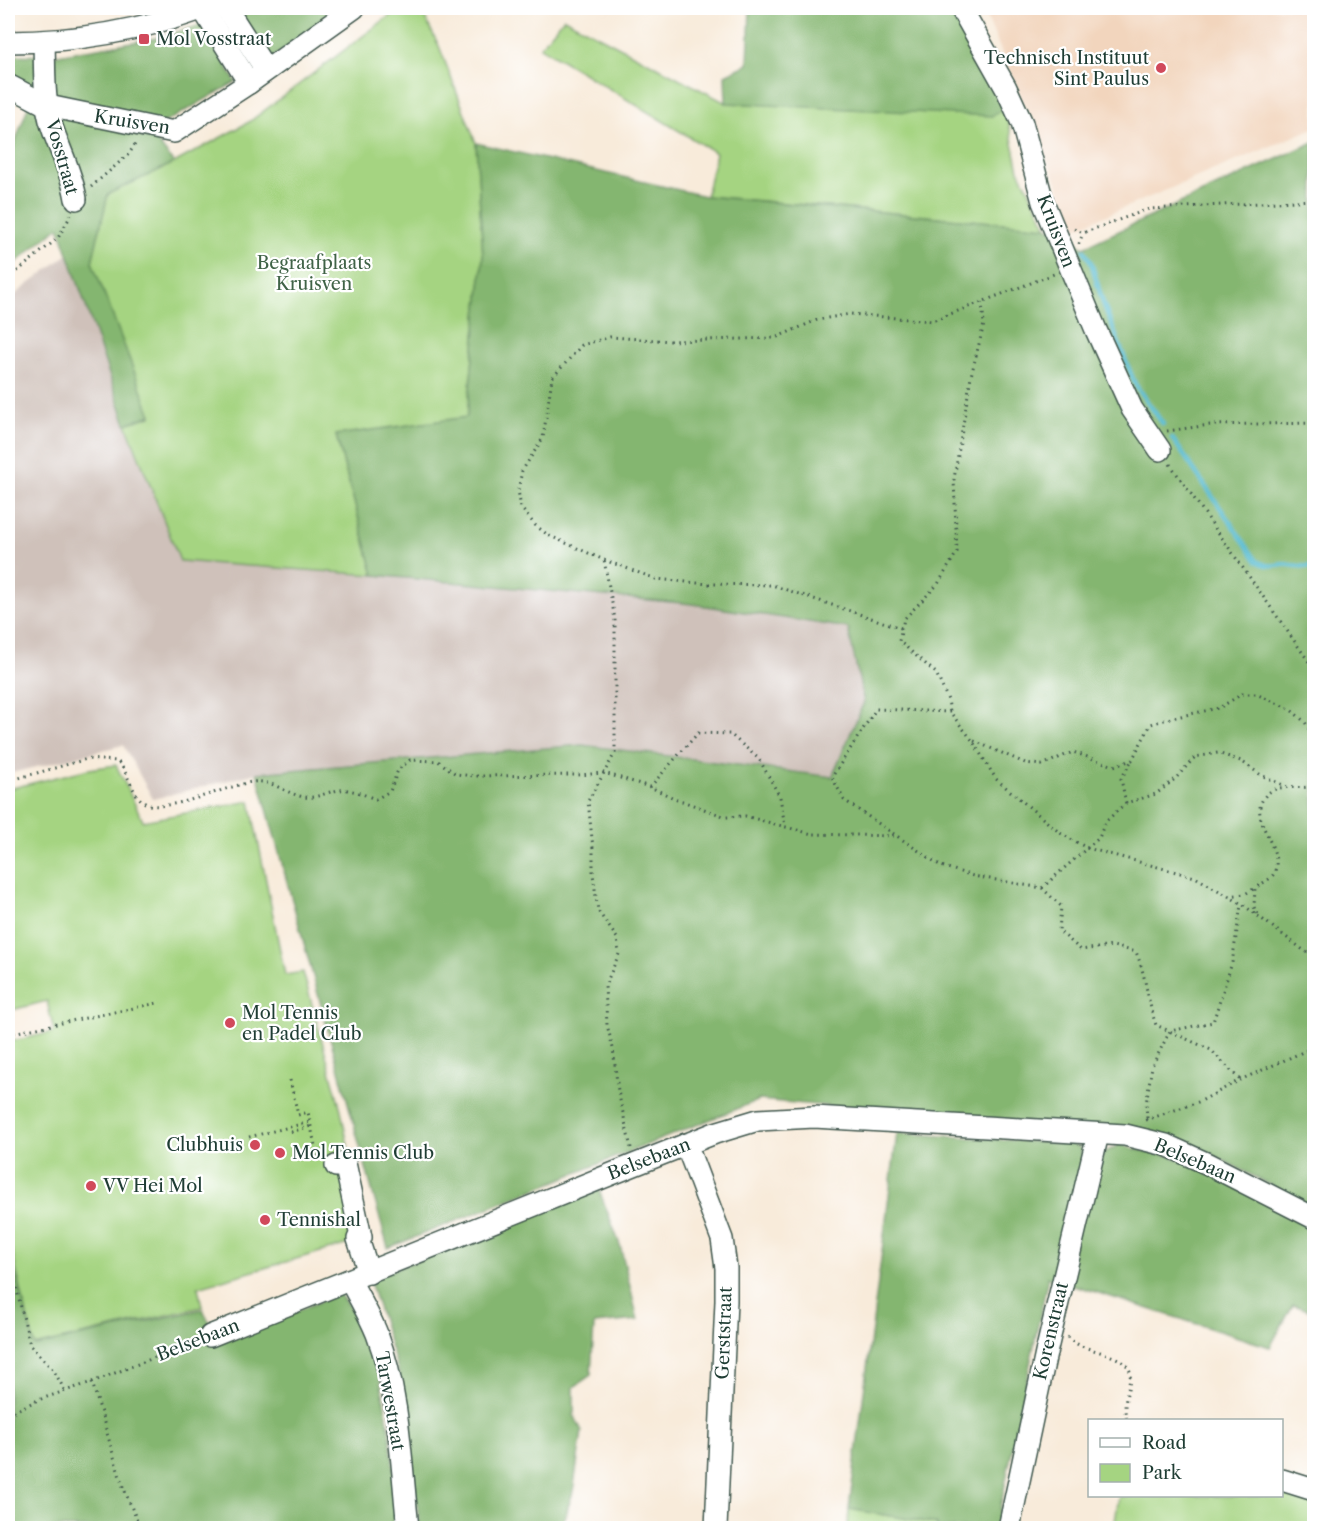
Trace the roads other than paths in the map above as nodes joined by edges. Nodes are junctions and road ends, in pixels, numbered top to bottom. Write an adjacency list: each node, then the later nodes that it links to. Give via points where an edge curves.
1 (203, 8): 6 (street, via 134,29); 7 (street)
2 (226, 8): 7 (street)
3 (354, 8): 7 (street, Kruisven)
4 (961, 8): 11 (street, Kruisven, via 1022,123 1043,202 1070,268 1132,410)
5 (8, 42): 6 (street)
6 (44, 42): 9 (street, Vosstraat)
7 (258, 77): 9 (street, Kruisven, via 174,132)
8 (8, 85): 9 (street, Kruisven)
9 (48, 106): 10 (street, Vosstraat)
10 (76, 199)
11 (1154, 442)
12 (1098, 1134): 13 (street, Belsebaan, via 814,1117 758,1120); 15 (street, Belsebaan, via 1125,1135 1166,1146); 22 (street, Korenstraat)
13 (686, 1144): 16 (street, Belsebaan); 21 (street, Gerststraat, via 722,1239 726,1268)
14 (331, 1164): 16 (street, Tarwestraat, via 345,1163 362,1237 358,1239)
15 (1314, 1218)
16 (360, 1276): 17 (street, Belsebaan); 20 (street, Tarwestraat, via 388,1371)
17 (210, 1336)
18 (1283, 1481): 19 (street)
19 (1314, 1490)
20 (408, 1528)
21 (716, 1528)
22 (1009, 1528)

